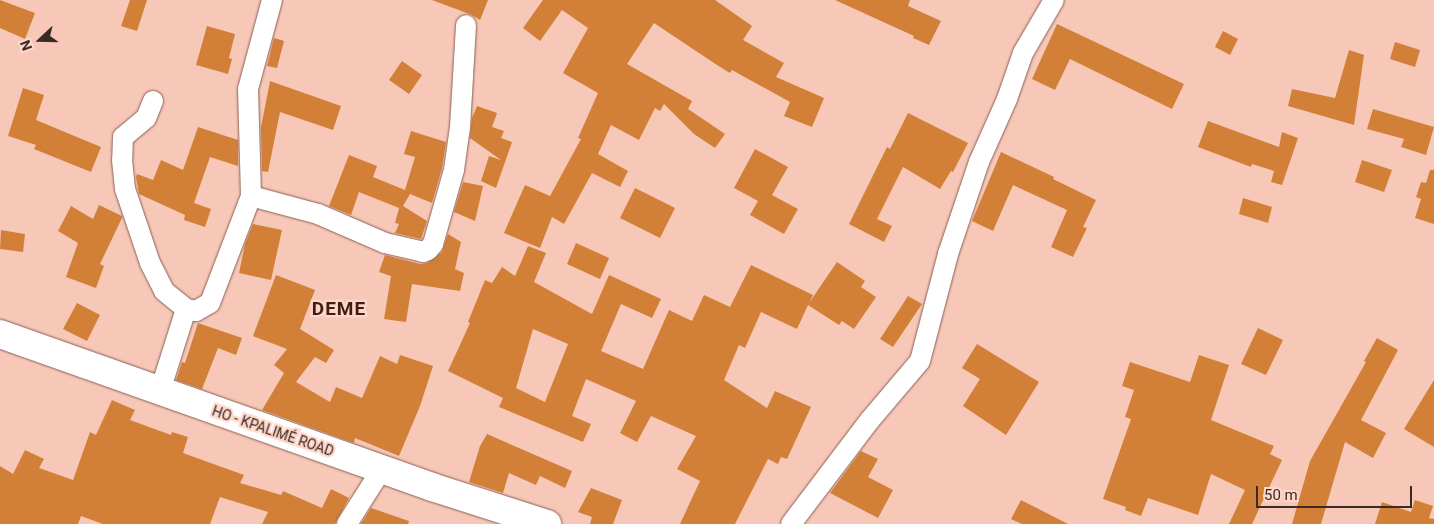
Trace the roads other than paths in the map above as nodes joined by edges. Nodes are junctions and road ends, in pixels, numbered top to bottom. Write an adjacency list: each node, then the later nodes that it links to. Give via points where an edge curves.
1 (272, 0): 5 (street, via 248,89)
2 (1054, 0): 12 (street, via 1023,53 979,162 948,254 920,362 870,420)
3 (466, 25): 5 (street, via 454,170 433,244 428,250 423,252 385,243 318,214)
4 (153, 101): 6 (street, via 146,118 124,137 122,160 126,188 150,263 164,291)
5 (251, 196): 6 (street, via 210,303 196,311)
6 (186, 309): 8 (street)
7 (0, 334): 8 (main road, HO - KPALIMÉ ROAD)
8 (160, 391): 9 (main road, HO - KPALIMÉ ROAD)
9 (382, 469): 10 (street); 11 (main road, HO - KPALIMÉ ROAD)
10 (347, 524)
11 (547, 524)
12 (791, 524)

